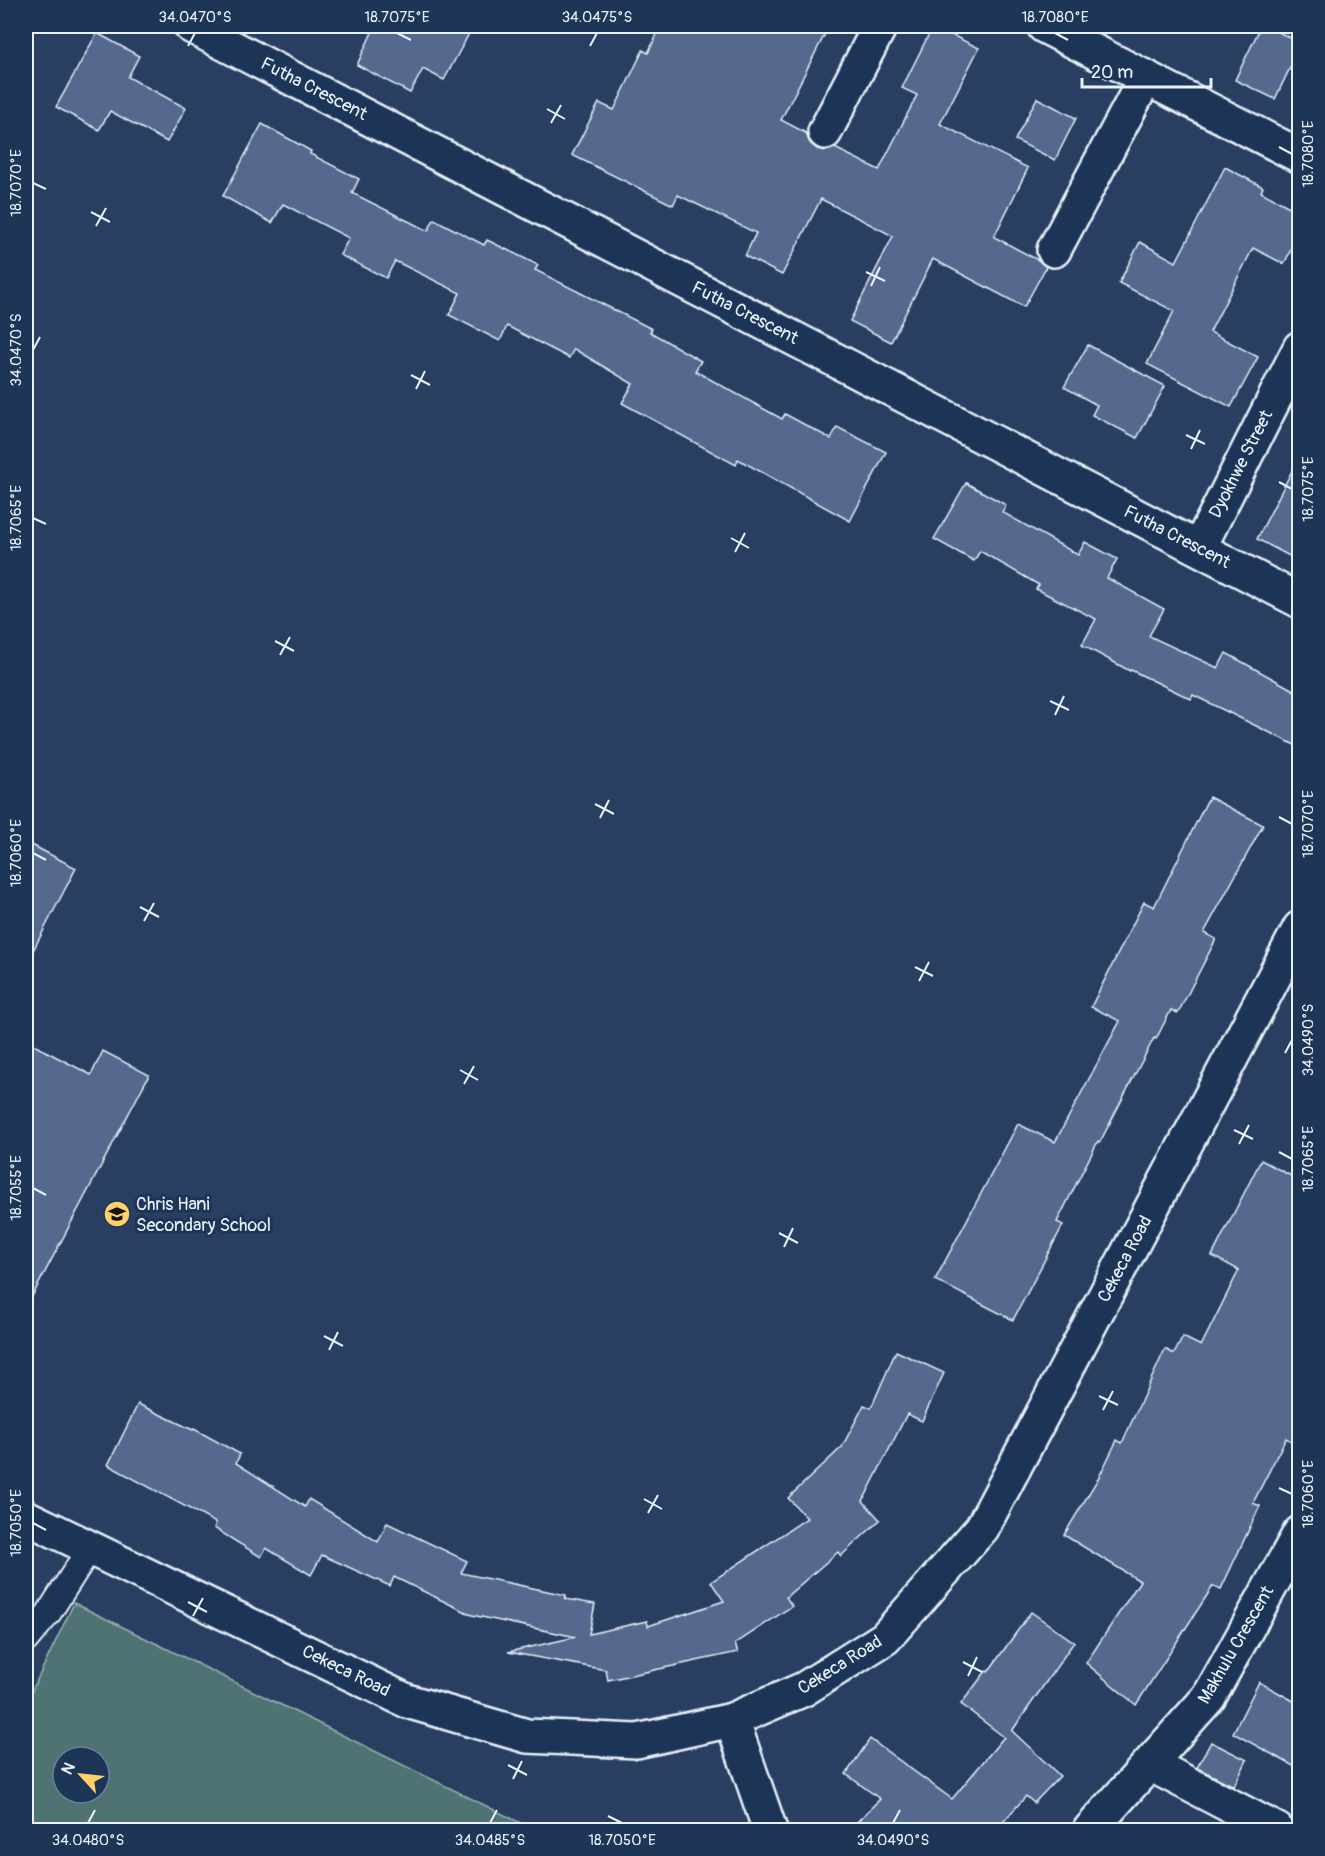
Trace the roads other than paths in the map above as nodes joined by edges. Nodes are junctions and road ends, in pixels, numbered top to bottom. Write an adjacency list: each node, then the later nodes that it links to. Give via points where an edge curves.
1 (191, 26): 9 (street, Futha Crescent)
2 (880, 26): 5 (street)
3 (1044, 26): 4 (street)
4 (1146, 77): 6 (street); 7 (street)
5 (825, 132)
6 (1299, 156)
7 (1054, 250)
8 (1299, 348): 9 (street, Dyokhwe Street)
9 (1199, 548): 10 (street, Futha Crescent)
10 (1299, 601)
11 (1299, 928): 16 (street, Cekeca Road, via 982,1528 885,1638 804,1689)
12 (26, 1517): 14 (street, Cekeca Road)
13 (1299, 1533): 17 (street, Makhulu Crescent, via 1209,1697)
14 (90, 1548): 15 (lane, via 48,1614); 16 (street, Cekeca Road, via 408,1701 527,1736 637,1741)
15 (26, 1640)
16 (732, 1720): 18 (street)
17 (1150, 1764): 19 (street, Makhulu Crescent); 20 (street)
18 (770, 1830)
19 (1090, 1830)
20 (1277, 1830)

